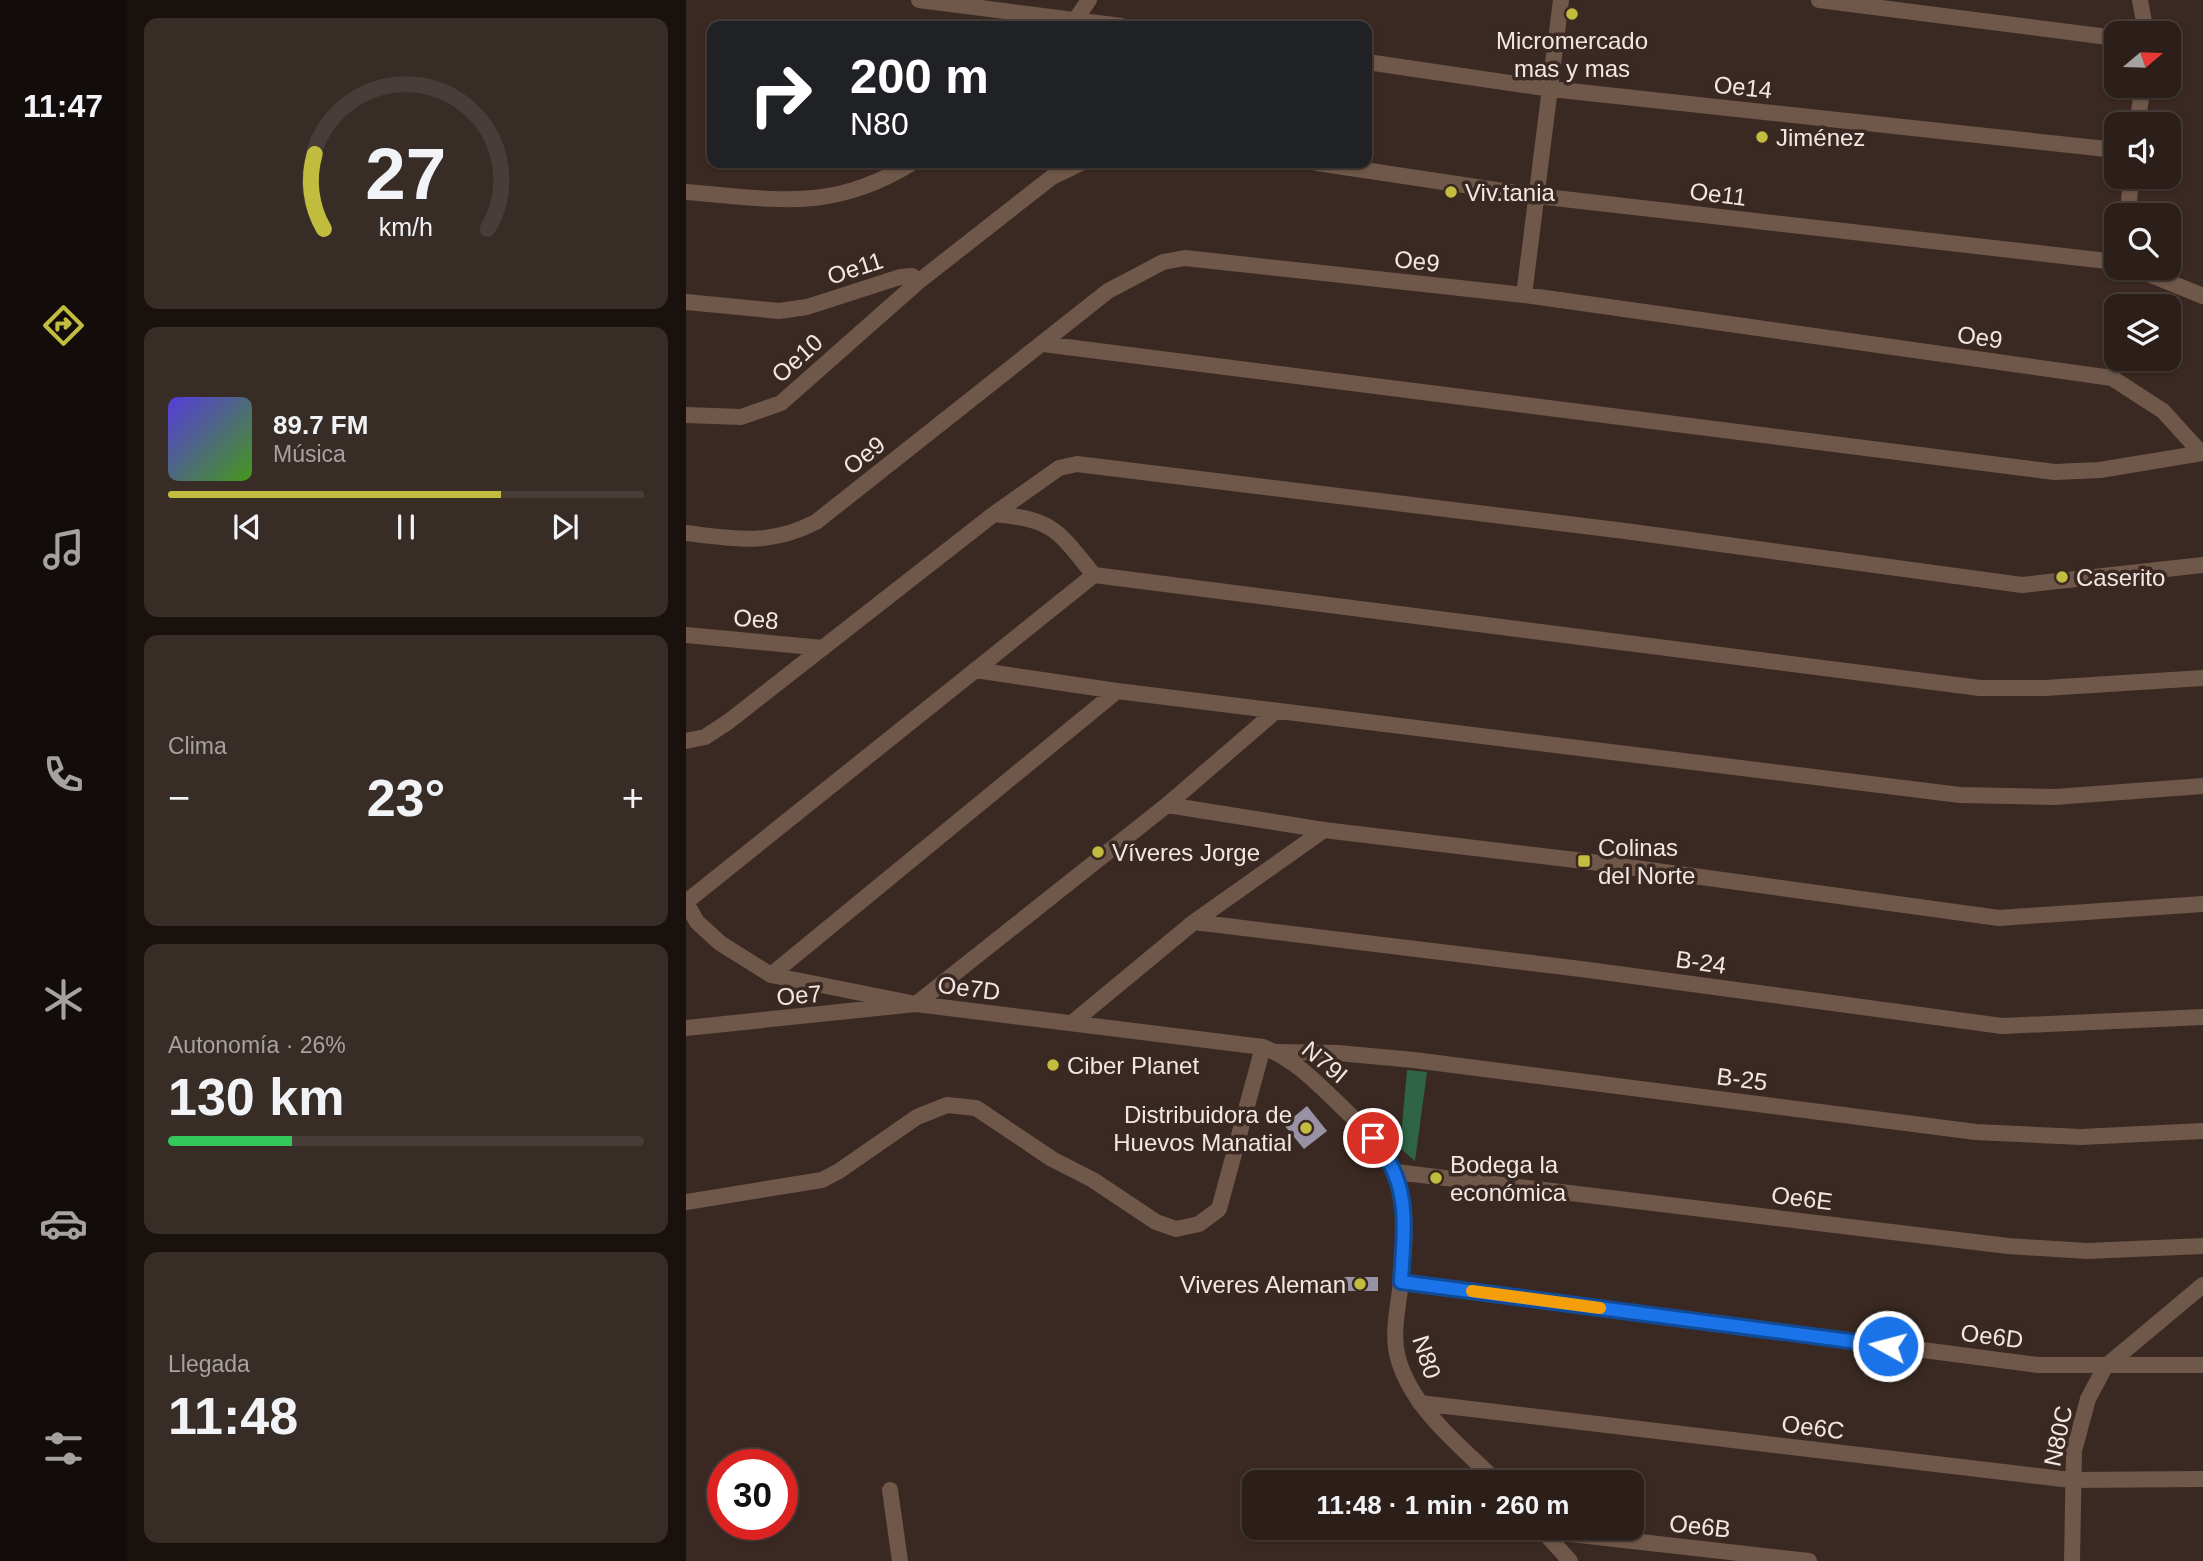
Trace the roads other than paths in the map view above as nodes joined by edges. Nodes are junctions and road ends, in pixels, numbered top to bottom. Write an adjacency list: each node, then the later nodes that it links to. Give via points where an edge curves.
1 (919, 0): 6 (street)
2 (1089, 0): 7 (street)
3 (1561, 0): 11 (street)
4 (1819, 0): 9 (street)
5 (2140, 0): 8 (street)
6 (1061, 21)
7 (1075, 21)
8 (2144, 21)
9 (2104, 36)
10 (1372, 63): 11 (street, Oe14)
11 (1551, 89): 12 (street, Oe14); 17 (street)
12 (2104, 149)
13 (903, 168): 16 (street, via 830,198 788,200)
14 (1071, 168): 20 (street, Oe11, via 1052,177)
15 (1350, 168): 17 (street, Oe11)
16 (686, 192)
17 (1537, 196): 18 (street, Oe11); 21 (street)
18 (2104, 261)
19 (2164, 280): 22 (street)
20 (918, 282): 23 (street, Oe11, via 912,276 900,277 779,311); 25 (street, Oe10, via 781,403 741,417)
21 (1524, 295): 24 (street, Oe9, via 1185,258 1163,262 1108,290); 26 (street, Oe9, via 2112,379 2163,411)
22 (2203, 296)
23 (686, 302)
24 (1042, 344): 26 (street, via 2055,472 2100,470); 28 (street, Oe9, via 816,522 774,539)
25 (686, 415)
26 (2202, 453)
27 (995, 514): 29 (street, via 1059,468 1077,464 2022,585); 30 (street, via 1042,521); 32 (street)
28 (686, 533)
29 (2203, 565)
30 (1094, 575): 33 (street); 34 (street, via 1980,688)
31 (686, 635): 32 (street, Oe8)
32 (823, 648): 37 (street, via 728,722 705,737)
33 (975, 670): 35 (street); 41 (street)
34 (2203, 678)
35 (1117, 691): 36 (street); 44 (street)
36 (1276, 711): 38 (street, via 1960,795 2054,797); 39 (street)
37 (686, 741)
38 (2203, 786)
39 (1167, 806): 40 (street); 45 (street)
40 (1324, 830): 42 (street, via 1999,918); 43 (street)
41 (686, 902): 44 (street, Oe7D, via 697,922 720,943)
42 (2203, 904)
43 (1194, 922): 46 (street, B-24, via 2002,1026); 47 (street)
44 (771, 975): 45 (street, Oe7D)
45 (916, 1004): 47 (street, Oe7D); 48 (street, Oe7)
46 (2203, 1017)
47 (1072, 1023): 49 (street, Oe7D)
48 (686, 1028)
49 (1270, 1050): 50 (street, B-25, via 1414,1060 1976,1132 2081,1137); 51 (street, N79I, via 1292,1062 1364,1127); 52 (street, via 1219,1209 1199,1224 1176,1229 1156,1222 976,1108 947,1105 917,1117 822,1180)
50 (2203, 1131)
51 (1396, 1172): 53 (street, Oe6E, via 2008,1246 2087,1251); 54 (street, N80, via 1404,1213)
52 (686, 1202)
53 (2203, 1246)
54 (1401, 1282): 57 (street, Oe6D, via 2038,1365); 58 (street, N80, via 1395,1334 1398,1357)
55 (2203, 1285): 57 (street, N80C)
56 (2203, 1365): 57 (street, Oe6D)
57 (2105, 1367): 61 (street, N80C, via 2080,1422)
58 (1420, 1403): 59 (street, N80); 61 (street, Oe6C)
59 (1484, 1470)
60 (2203, 1479): 61 (street, Oe6C)
61 (2071, 1480): 68 (street, N80C)
62 (890, 1490): 65 (street)
63 (1551, 1540): 66 (street)
64 (1628, 1540): 67 (street, Oe6B)
65 (900, 1561)
66 (1570, 1561)
67 (1809, 1561)
68 (2072, 1561)

